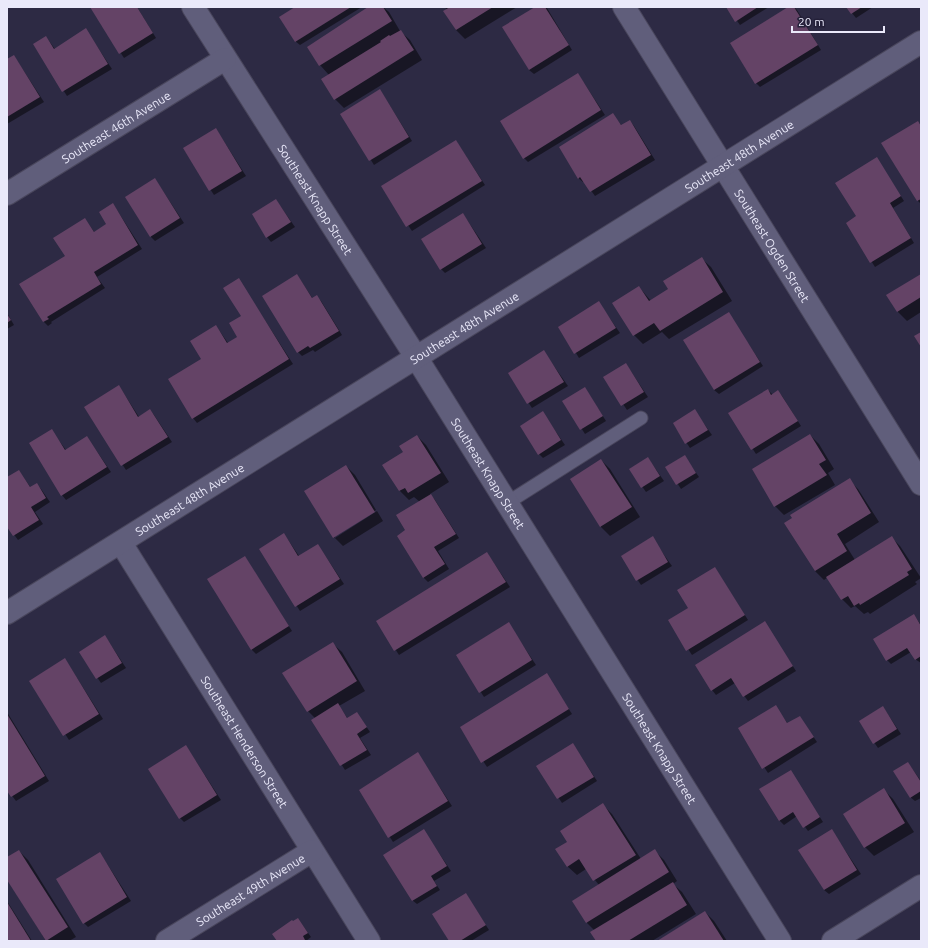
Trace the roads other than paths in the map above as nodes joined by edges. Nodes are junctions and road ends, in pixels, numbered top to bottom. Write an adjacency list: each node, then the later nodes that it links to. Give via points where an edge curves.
1 (193, 7): 4 (street, Southeast Knapp Street)
2 (624, 7): 5 (street, Southeast Ogden Street)
3 (921, 42): 5 (street, Southeast 48th Avenue)
4 (225, 59): 6 (street, Southeast 46th Avenue); 7 (street, Southeast Knapp Street)
5 (723, 165): 7 (street, Southeast 48th Avenue); 9 (street, Southeast Ogden Street)
6 (7, 194)
7 (416, 357): 10 (street, Southeast Knapp Street); 11 (street, Southeast 48th Avenue)
8 (641, 418): 10 (lane)
9 (921, 484)
10 (506, 503): 17 (street, Southeast Knapp Street)
11 (121, 543): 12 (street, Southeast 48th Avenue); 13 (street, Southeast Henderson Street)
12 (7, 613)
13 (312, 851): 15 (street, Southeast 49th Avenue); 16 (street, Southeast Henderson Street)
14 (921, 886): 18 (street)
15 (167, 941)
16 (369, 941)
17 (780, 941)
18 (834, 941)

